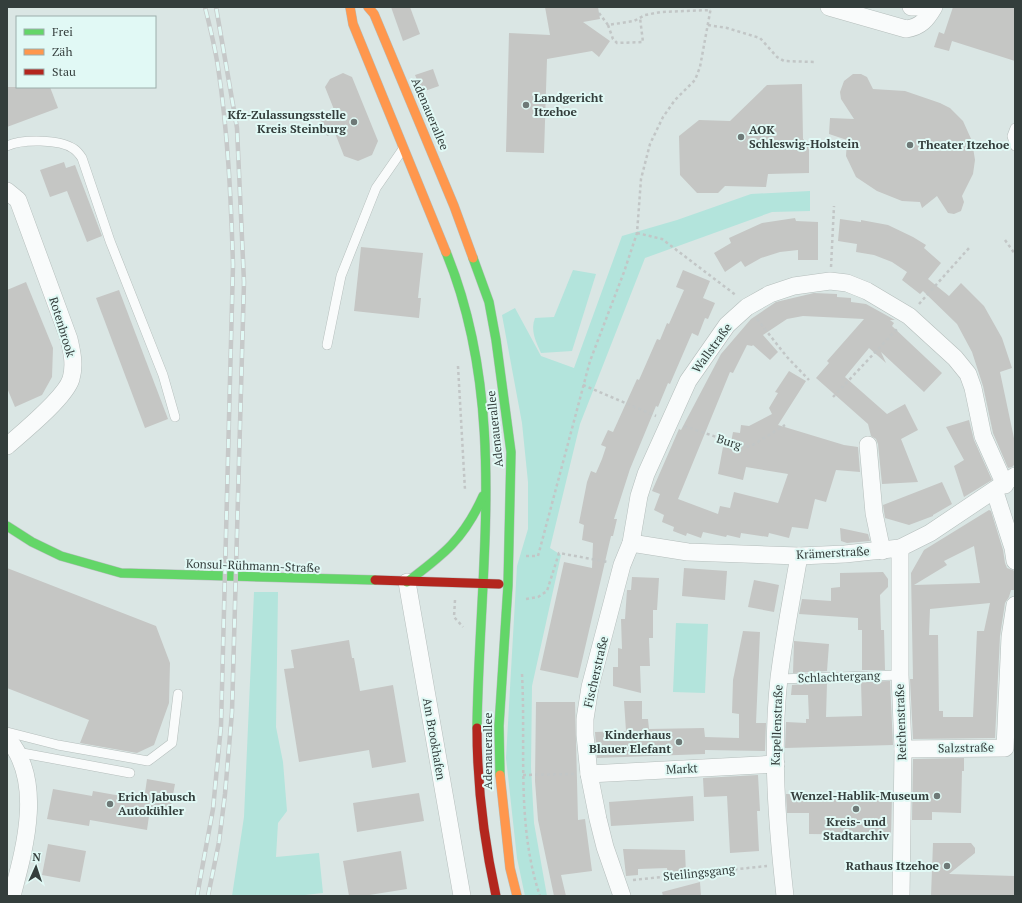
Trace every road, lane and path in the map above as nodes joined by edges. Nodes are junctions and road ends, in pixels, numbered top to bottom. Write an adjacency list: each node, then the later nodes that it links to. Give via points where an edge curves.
1 (350, 7): 15 (main road, Adenauerallee, via 353,24)
2 (368, 7): 49 (main road, Adenauerallee, via 374,14 427,138 489,302 511,452)
3 (829, 7): 5 (street, via 906,30 915,28 925,21)
4 (911, 7): 5 (street)
5 (934, 7)
6 (711, 8): 8 (path, via 661,12); 10 (path)
7 (599, 13): 9 (path)
8 (640, 18): 9 (path); 9 (path, via 643,42 617,43)
9 (608, 25)
10 (708, 25): 11 (path, via 760,38 777,57 784,60); 18 (path, via 695,80 675,100 663,117 650,144 641,179)
11 (815, 62)
12 (1015, 128): 14 (lane, via 1012,136)
13 (7, 146): 31 (lane, via 17,142 60,143 75,149 82,158 110,241 163,375)
14 (1015, 146)
15 (404, 148): 26 (lane, via 376,188 341,276); 37 (main road, Adenauerallee, via 462,295 474,336 485,410)
16 (7, 192): 35 (street, Rotenbrook, via 18,200 69,339 73,363 71,380 62,395)
17 (834, 206): 22 (path)
18 (638, 232): 23 (path, via 662,239 730,290); 29 (path)
19 (1005, 240): 21 (path)
20 (969, 248): 24 (path)
21 (1015, 254)
22 (830, 281): 23 (street, Wallstraße, via 794,286 770,294); 24 (street, Wallstraße, via 847,283 867,291)
23 (747, 306): 28 (path, via 787,357); 32 (street, Wallstraße, via 714,342 688,381)
24 (909, 316): 36 (street, Wallstraße, via 955,358 968,374 982,436)
25 (888, 338): 30 (path)
26 (327, 345)
27 (457, 358): 38 (path)
28 (809, 380)
29 (583, 385): 32 (path, Burg); 43 (path, via 538,556)
30 (833, 397)
31 (175, 417)
32 (670, 421): 33 (path, Burg, via 746,447); 40 (street, Wallstraße, via 639,496)
33 (785, 425)
34 (868, 445): 42 (street, via 874,513)
35 (7, 446)
36 (1005, 484): 41 (street, Krämerstraße, via 930,533); 45 (street)
37 (485, 490): 47 (main road, via 464,534 453,546); 48 (main road, Adenauerallee)
38 (465, 498)
39 (7, 526): 47 (main road, Konsul-Rühmann-Straße, via 62,555 99,568 122,572)
40 (632, 543): 44 (street, Krämerstraße, via 688,552); 46 (street, Fischerstraße)
41 (900, 548): 42 (street, Krämerstraße); 53 (street, Reichenstraße)
42 (882, 550): 44 (street, Krämerstraße)
43 (526, 556)
44 (799, 556): 54 (street, Kapellenstraße)
45 (1015, 561)
46 (622, 565): 50 (path, via 560,553 547,591 538,597); 63 (street, Fischerstraße, via 587,702 585,735)
47 (407, 582): 48 (main road, Konsul-Rühmann-Straße); 68 (street, Am Brookhafen)
48 (484, 583): 49 (main road, Konsul-Rühmann-Straße); 69 (main road, Adenauerallee, via 477,753 481,815)
49 (508, 585): 70 (main road, Adenauerallee, via 499,726 499,767 504,826)
50 (523, 600)
51 (1015, 605): 58 (street, Salzstraße, via 1010,637)
52 (522, 670): 64 (path)
53 (900, 675): 54 (lane, Schlachtergang); 59 (street, Reichenstraße)
54 (779, 679): 61 (street, Kapellenstraße)
55 (178, 694): 56 (lane, via 172,743 148,761 58,745)
56 (7, 732)
57 (7, 738): 60 (street)
58 (1010, 748): 59 (street, Salzstraße)
59 (903, 749): 73 (street, Reichenstraße)
60 (17, 752): 62 (lane); 67 (street, via 26,775 28,802 25,834)
61 (776, 764): 63 (street, Markt); 65 (street, Kapellenstraße, via 777,820)
62 (130, 773)
63 (589, 774): 64 (path); 66 (street, Fischerstraße, via 600,826)
64 (523, 775): 71 (path, via 526,832)
65 (782, 865): 66 (path, Steilingsgang); 72 (street, Kapellenstraße)
66 (619, 889)
67 (12, 896)
68 (462, 896)
69 (496, 896)
70 (517, 896)
71 (540, 896)
72 (785, 896)
73 (901, 896)

